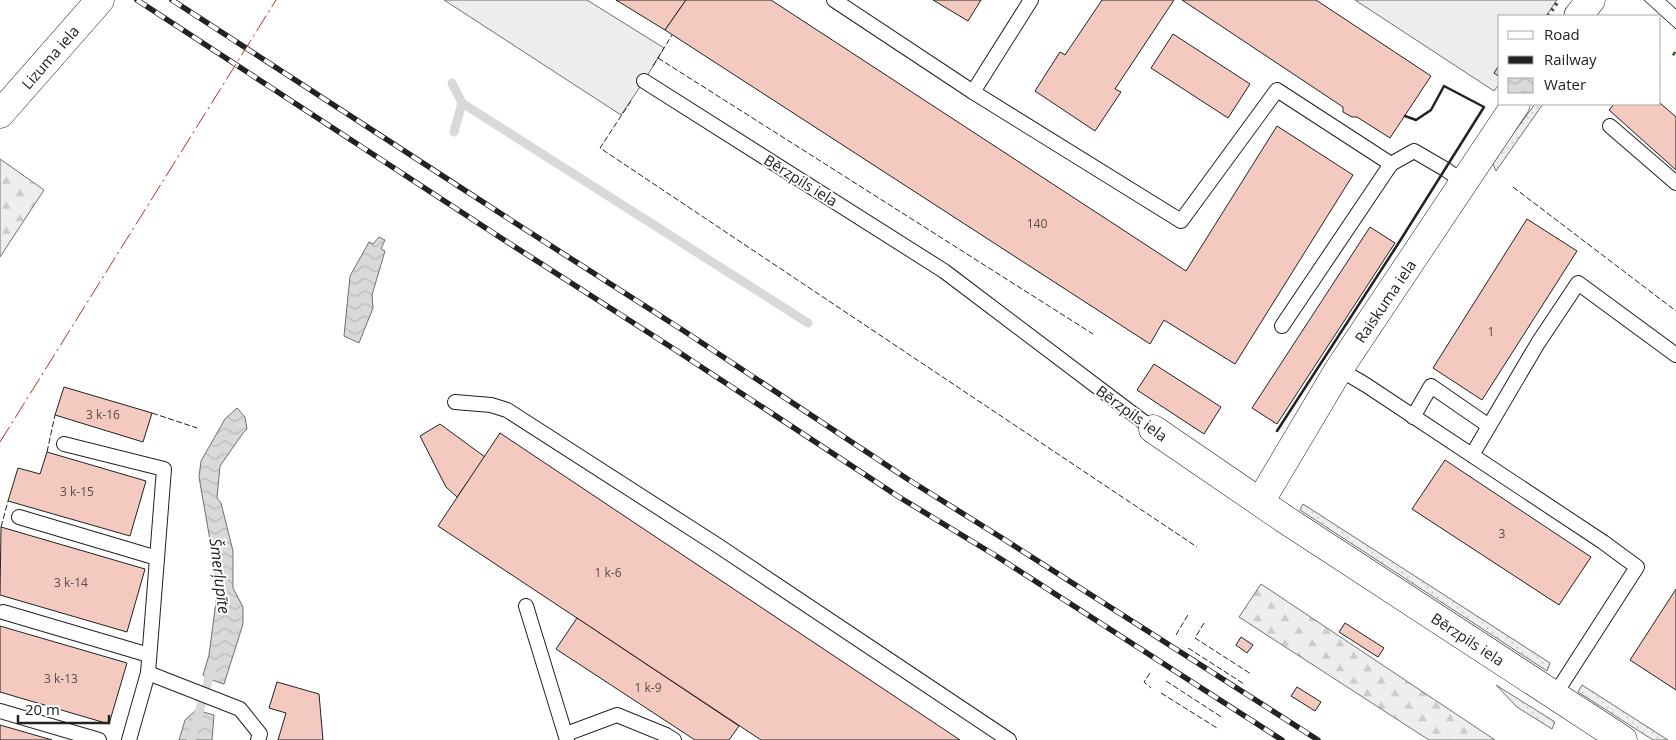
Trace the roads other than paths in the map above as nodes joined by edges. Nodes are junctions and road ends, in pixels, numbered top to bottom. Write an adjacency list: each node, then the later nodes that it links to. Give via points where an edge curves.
1 (100, 0): 9 (street, Lizuma iela)
2 (836, 0): 7 (lane)
3 (1031, 0): 7 (lane)
4 (1590, 0): 5 (street)
5 (1579, 15)
6 (644, 82): 20 (lane, Bērzpils iela, via 944,271)
7 (973, 92): 11 (lane, via 1181,221 1277,90)
8 (1515, 105): 12 (street, Raiskuma iela)
9 (0, 114)
10 (1610, 126): 13 (lane)
11 (1391, 164): 12 (lane, via 1414,151); 14 (lane)
12 (1465, 183): 16 (street, Raiskuma iela)
13 (1676, 183)
14 (1282, 326)
15 (1676, 355): 19 (lane, via 1578,283 1538,343)
16 (1339, 370): 18 (lane); 23 (street, Raiskuma iela)
17 (455, 402): 37 (lane, via 491,405 507,410 717,545)
18 (1413, 416): 19 (lane, via 1431,386); 22 (lane)
19 (1490, 426): 22 (lane)
20 (1153, 429): 23 (street, Bērzpils iela)
21 (64, 444): 25 (lane, via 164,469)
22 (1472, 455): 30 (lane, via 1638,567)
23 (1260, 502): 30 (street, Bērzpils iela)
24 (19, 517): 25 (lane)
25 (157, 558): 28 (lane)
26 (526, 606): 32 (lane)
27 (3, 612): 28 (lane)
28 (149, 655): 29 (lane)
29 (148, 673): 34 (lane); 35 (lane, via 240,709 260,734)
30 (1554, 696): 38 (street, Bērzpils iela)
31 (0, 711): 33 (lane)
32 (566, 737): 36 (lane, via 617,715)
33 (99, 740)
34 (129, 740)
35 (258, 740)
36 (674, 740)
37 (1009, 740)
38 (1623, 740)

